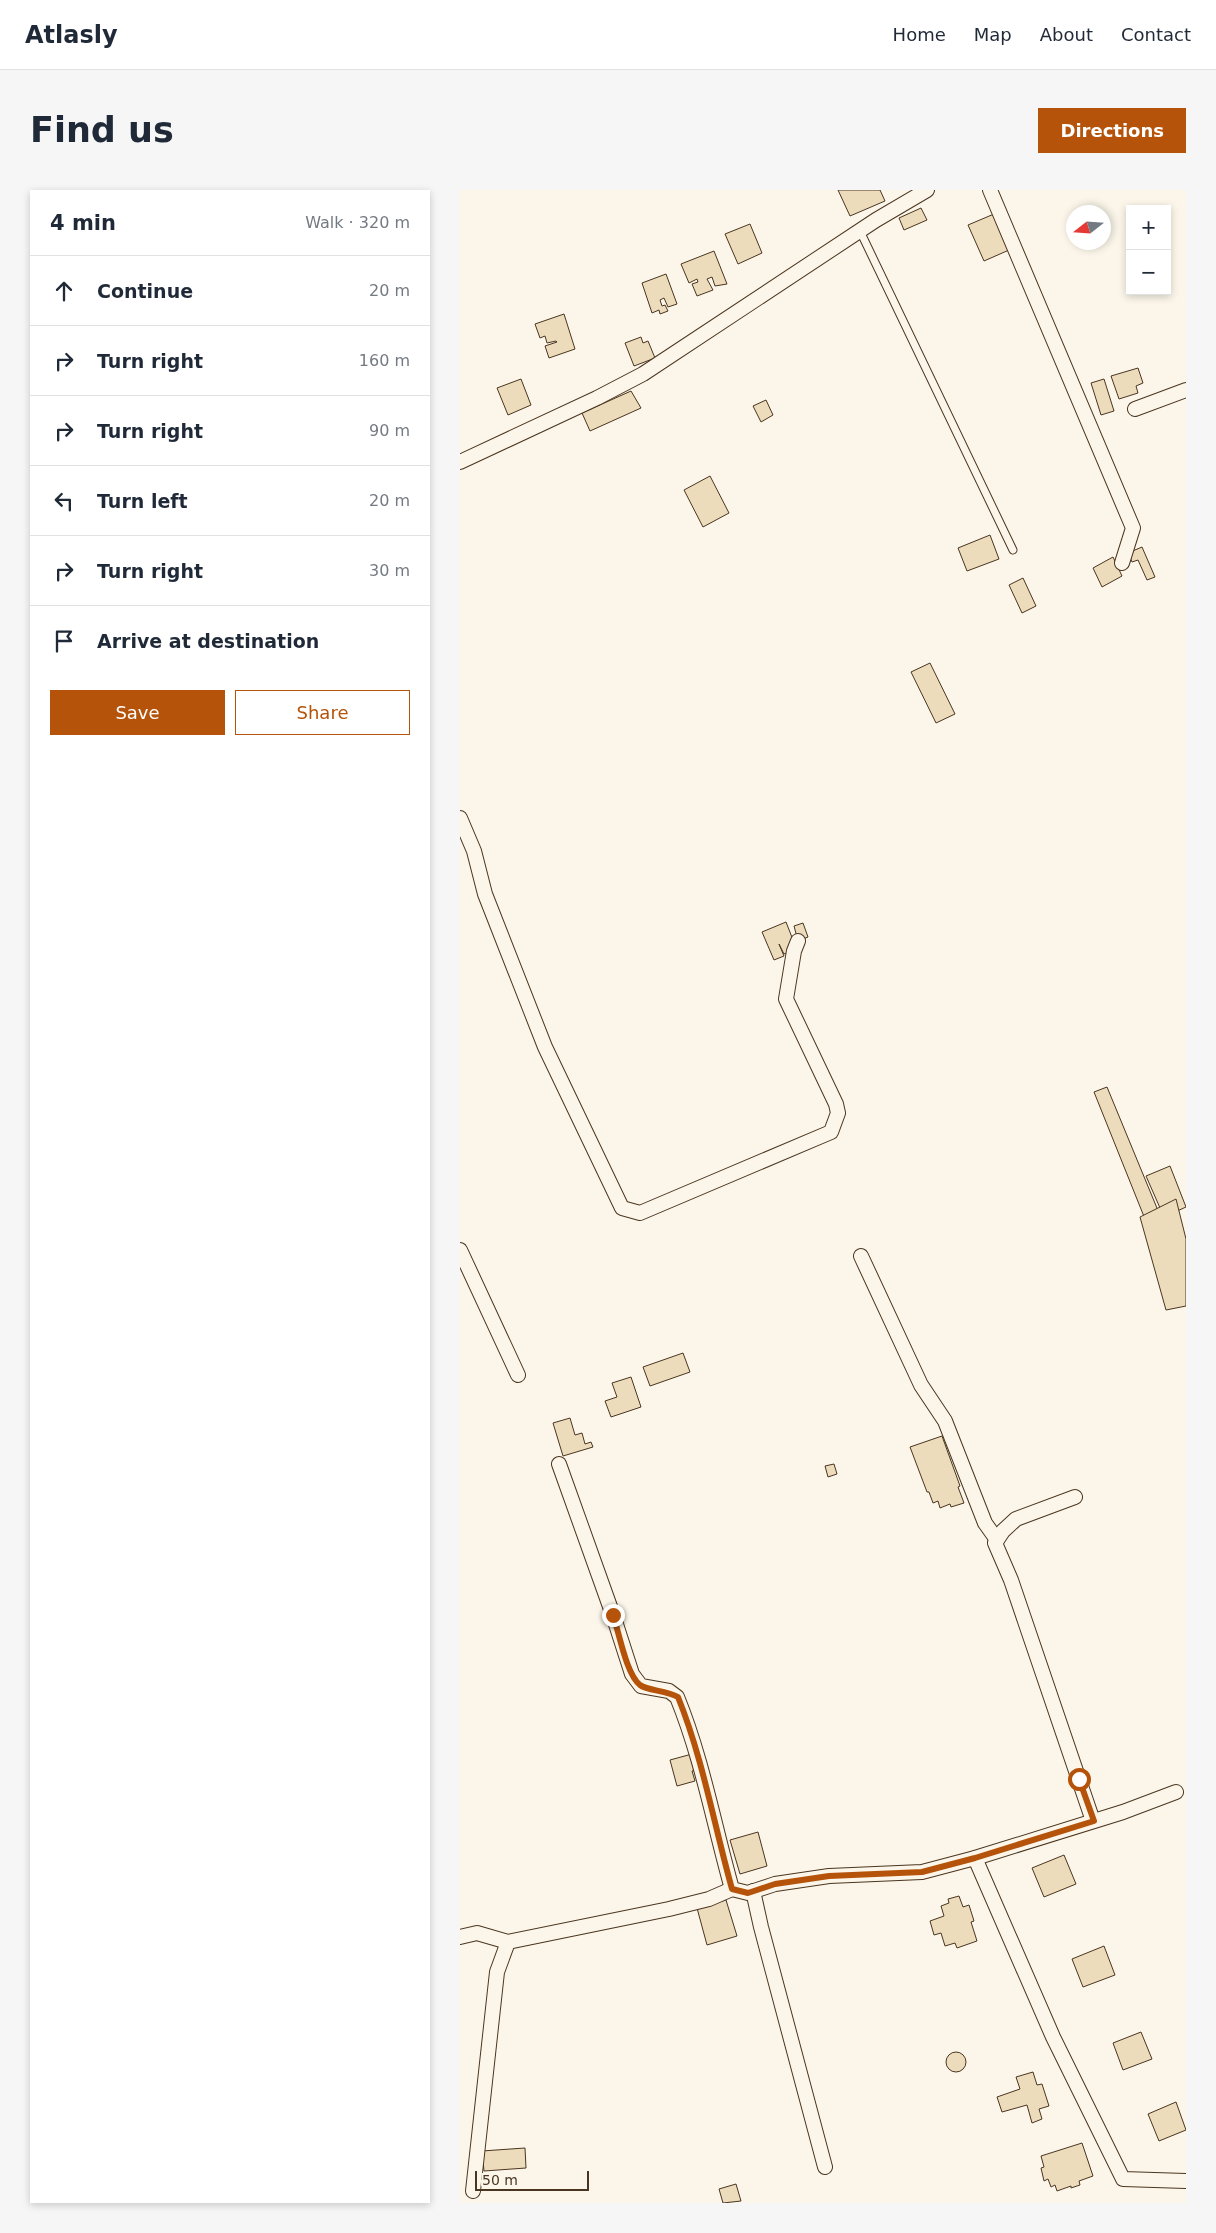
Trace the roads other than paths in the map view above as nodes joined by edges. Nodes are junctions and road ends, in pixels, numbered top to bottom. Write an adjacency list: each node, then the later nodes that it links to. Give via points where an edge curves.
1 (927, 190): 3 (street)
2 (990, 190): 8 (street, via 1133,528)
3 (860, 231): 6 (street, via 643,374); 7 (lane)
4 (1186, 390): 5 (street)
5 (1135, 409)
6 (460, 462)
7 (1013, 550)
8 (1122, 563)
9 (460, 818): 10 (street, via 474,851 484,894 545,1047 622,1208 640,1213 831,1132 838,1113 836,1104 786,999)
10 (798, 941)
11 (460, 1250): 13 (street)
12 (861, 1256): 16 (street, via 921,1385 946,1421 985,1523)
13 (518, 1375)
14 (559, 1464): 20 (street, via 632,1674 641,1686 678,1697 702,1772)
15 (1075, 1497): 16 (street, via 1016,1519)
16 (997, 1540): 18 (street, via 995,1543 1011,1580)
17 (1176, 1792): 18 (street)
18 (1094, 1821): 19 (street)
19 (975, 1858): 21 (street, via 922,1872 829,1876 775,1884); 25 (street, via 1053,2037 1123,2179)
20 (732, 1889): 21 (street, via 748,1893); 23 (street, via 709,1899 669,1909)
21 (754, 1891): 24 (street)
22 (460, 1937): 23 (street, via 477,1933)
23 (508, 1942): 26 (street, via 497,1972)
24 (825, 2167)
25 (1186, 2181)
26 (473, 2191)

